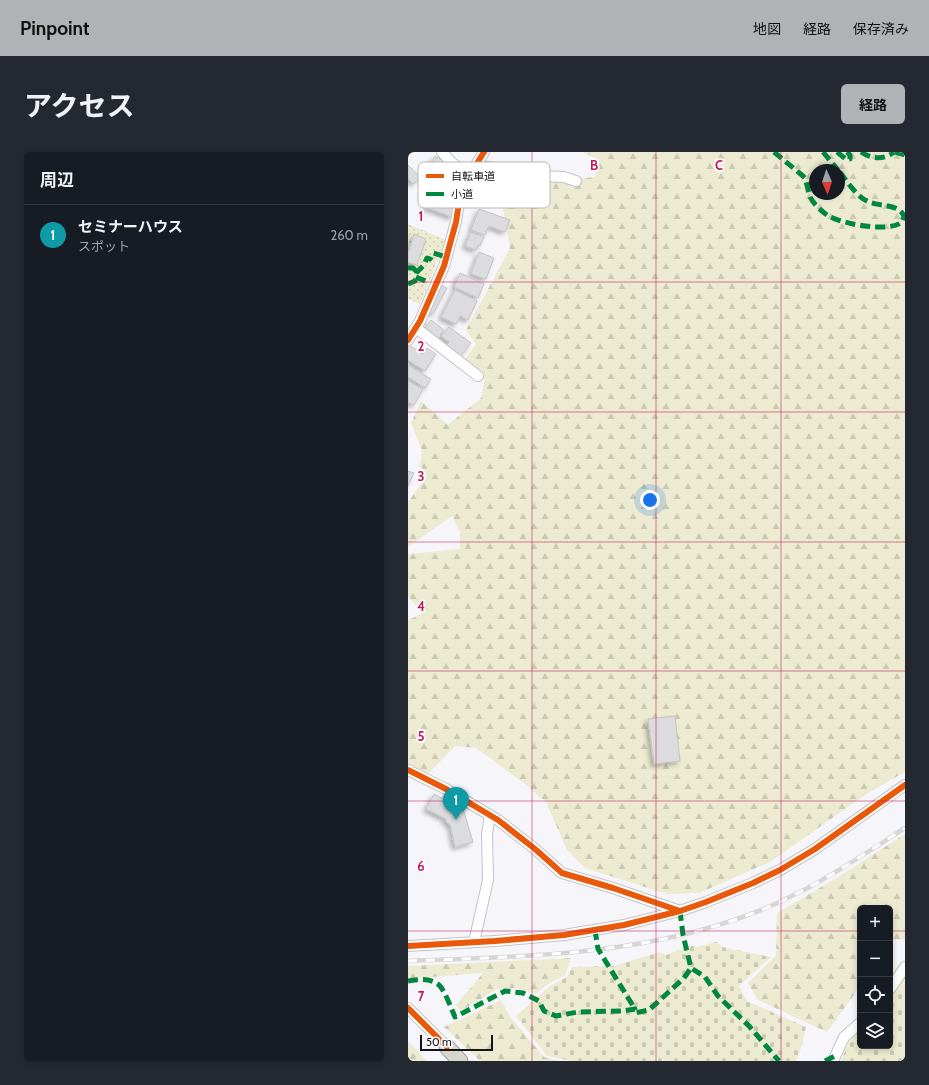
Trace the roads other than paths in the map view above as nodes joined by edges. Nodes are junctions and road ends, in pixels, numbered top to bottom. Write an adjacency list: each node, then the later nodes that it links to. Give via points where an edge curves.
1 (442, 152): 3 (street)
2 (484, 152): 4 (street)
3 (451, 162)
4 (478, 162)
5 (550, 176): 6 (street)
6 (576, 181)
7 (458, 208): 8 (street, via 444,266 420,321)
8 (411, 332): 9 (street)
9 (478, 376)
10 (408, 770): 12 (street)
11 (905, 785): 13 (street, via 815,849 780,870)
12 (490, 815): 13 (street, via 562,873 654,899); 14 (street, via 487,834 488,880)
13 (680, 911): 14 (street, via 624,925 564,935)
14 (474, 942): 15 (street)
15 (408, 946)
16 (905, 967): 17 (street)
17 (893, 985)
18 (408, 1008): 20 (street)
19 (857, 1026): 22 (street, via 844,1037)
20 (447, 1047): 21 (highway)
21 (460, 1061)
22 (833, 1061)

